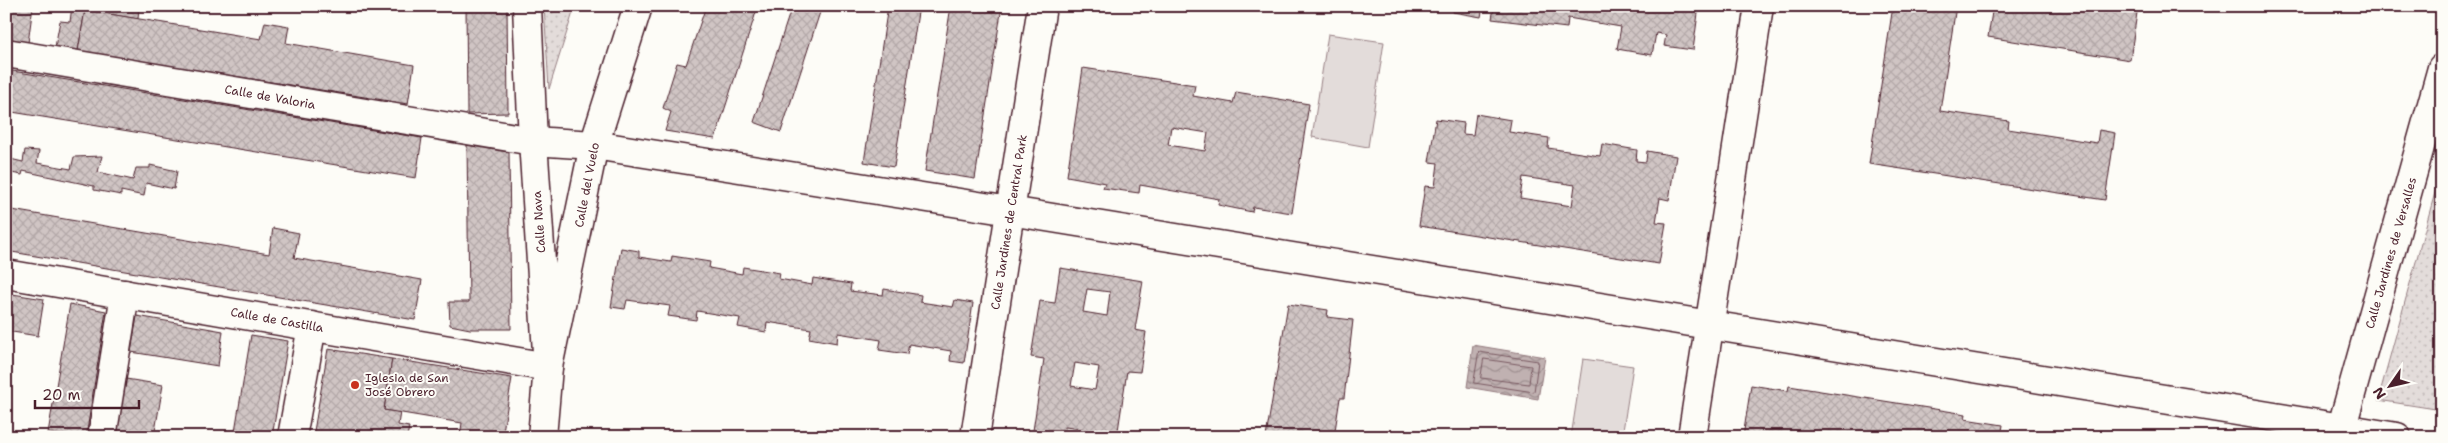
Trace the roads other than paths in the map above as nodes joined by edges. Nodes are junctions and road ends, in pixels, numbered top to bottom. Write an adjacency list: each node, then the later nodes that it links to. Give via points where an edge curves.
1 (527, 6): 7 (street, Calle Nava)
2 (638, 6): 8 (street, Calle del Vuelo)
3 (1042, 6): 9 (street, Calle Jardines de Central Park)
4 (1759, 6): 12 (street)
5 (6, 53): 7 (street, Calle de Valoria)
6 (2442, 68): 15 (street, Calle Jardines de Versalles)
7 (533, 141): 8 (street, Calle de Valoria); 14 (street, Calle Nava)
8 (594, 145): 9 (street, Calle de Valoria); 14 (street, Calle del Vuelo)
9 (1010, 211): 12 (street, Calle de Valoria); 19 (street, Calle Jardines de Central Park)
10 (6, 274): 11 (street, Calle de Castilla)
11 (125, 294): 13 (street, Calle de Castilla); 16 (street)
12 (1710, 325): 15 (street, Calle de Valoria); 20 (street)
13 (312, 326): 14 (street, Calle de Castilla); 17 (street)
14 (548, 366): 18 (street, Calle Nava)
15 (2340, 432): 21 (street, Calle de Valoria)
16 (102, 437)
17 (292, 437)
18 (542, 437)
19 (974, 437)
20 (1692, 437)
21 (2397, 437)

